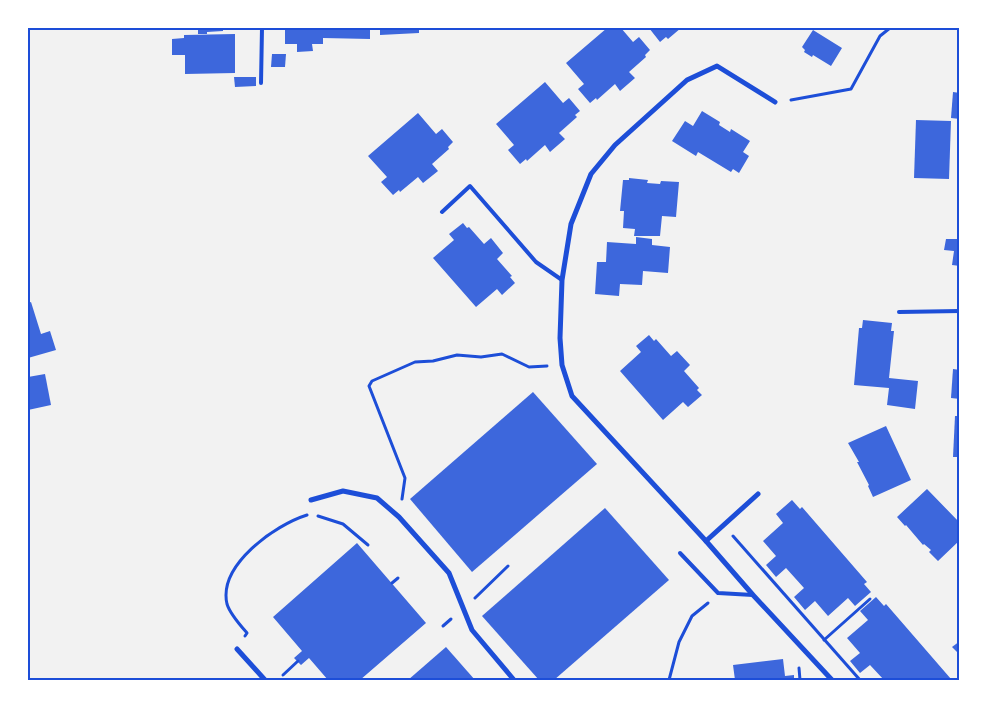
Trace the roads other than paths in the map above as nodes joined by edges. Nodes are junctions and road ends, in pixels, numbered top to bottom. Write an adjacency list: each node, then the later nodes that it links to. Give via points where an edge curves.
1 (262, 28): 2 (lane)
2 (261, 82)
3 (775, 102): 5 (street, via 717,66 688,80 615,145 591,174 570,224)
4 (442, 212): 5 (lane, via 470,186 536,262)
5 (562, 280): 10 (street, via 562,365 572,396)
6 (960, 311): 7 (lane)
7 (898, 312)
8 (758, 494): 10 (street)
9 (311, 500): 15 (street, via 343,491 377,498 399,517 449,573 472,630)
10 (706, 540): 12 (street)
11 (680, 553): 12 (lane, via 718,593)
12 (752, 595): 16 (street)
13 (237, 649): 14 (street)
14 (264, 680)
15 (514, 680)
16 (832, 680)

